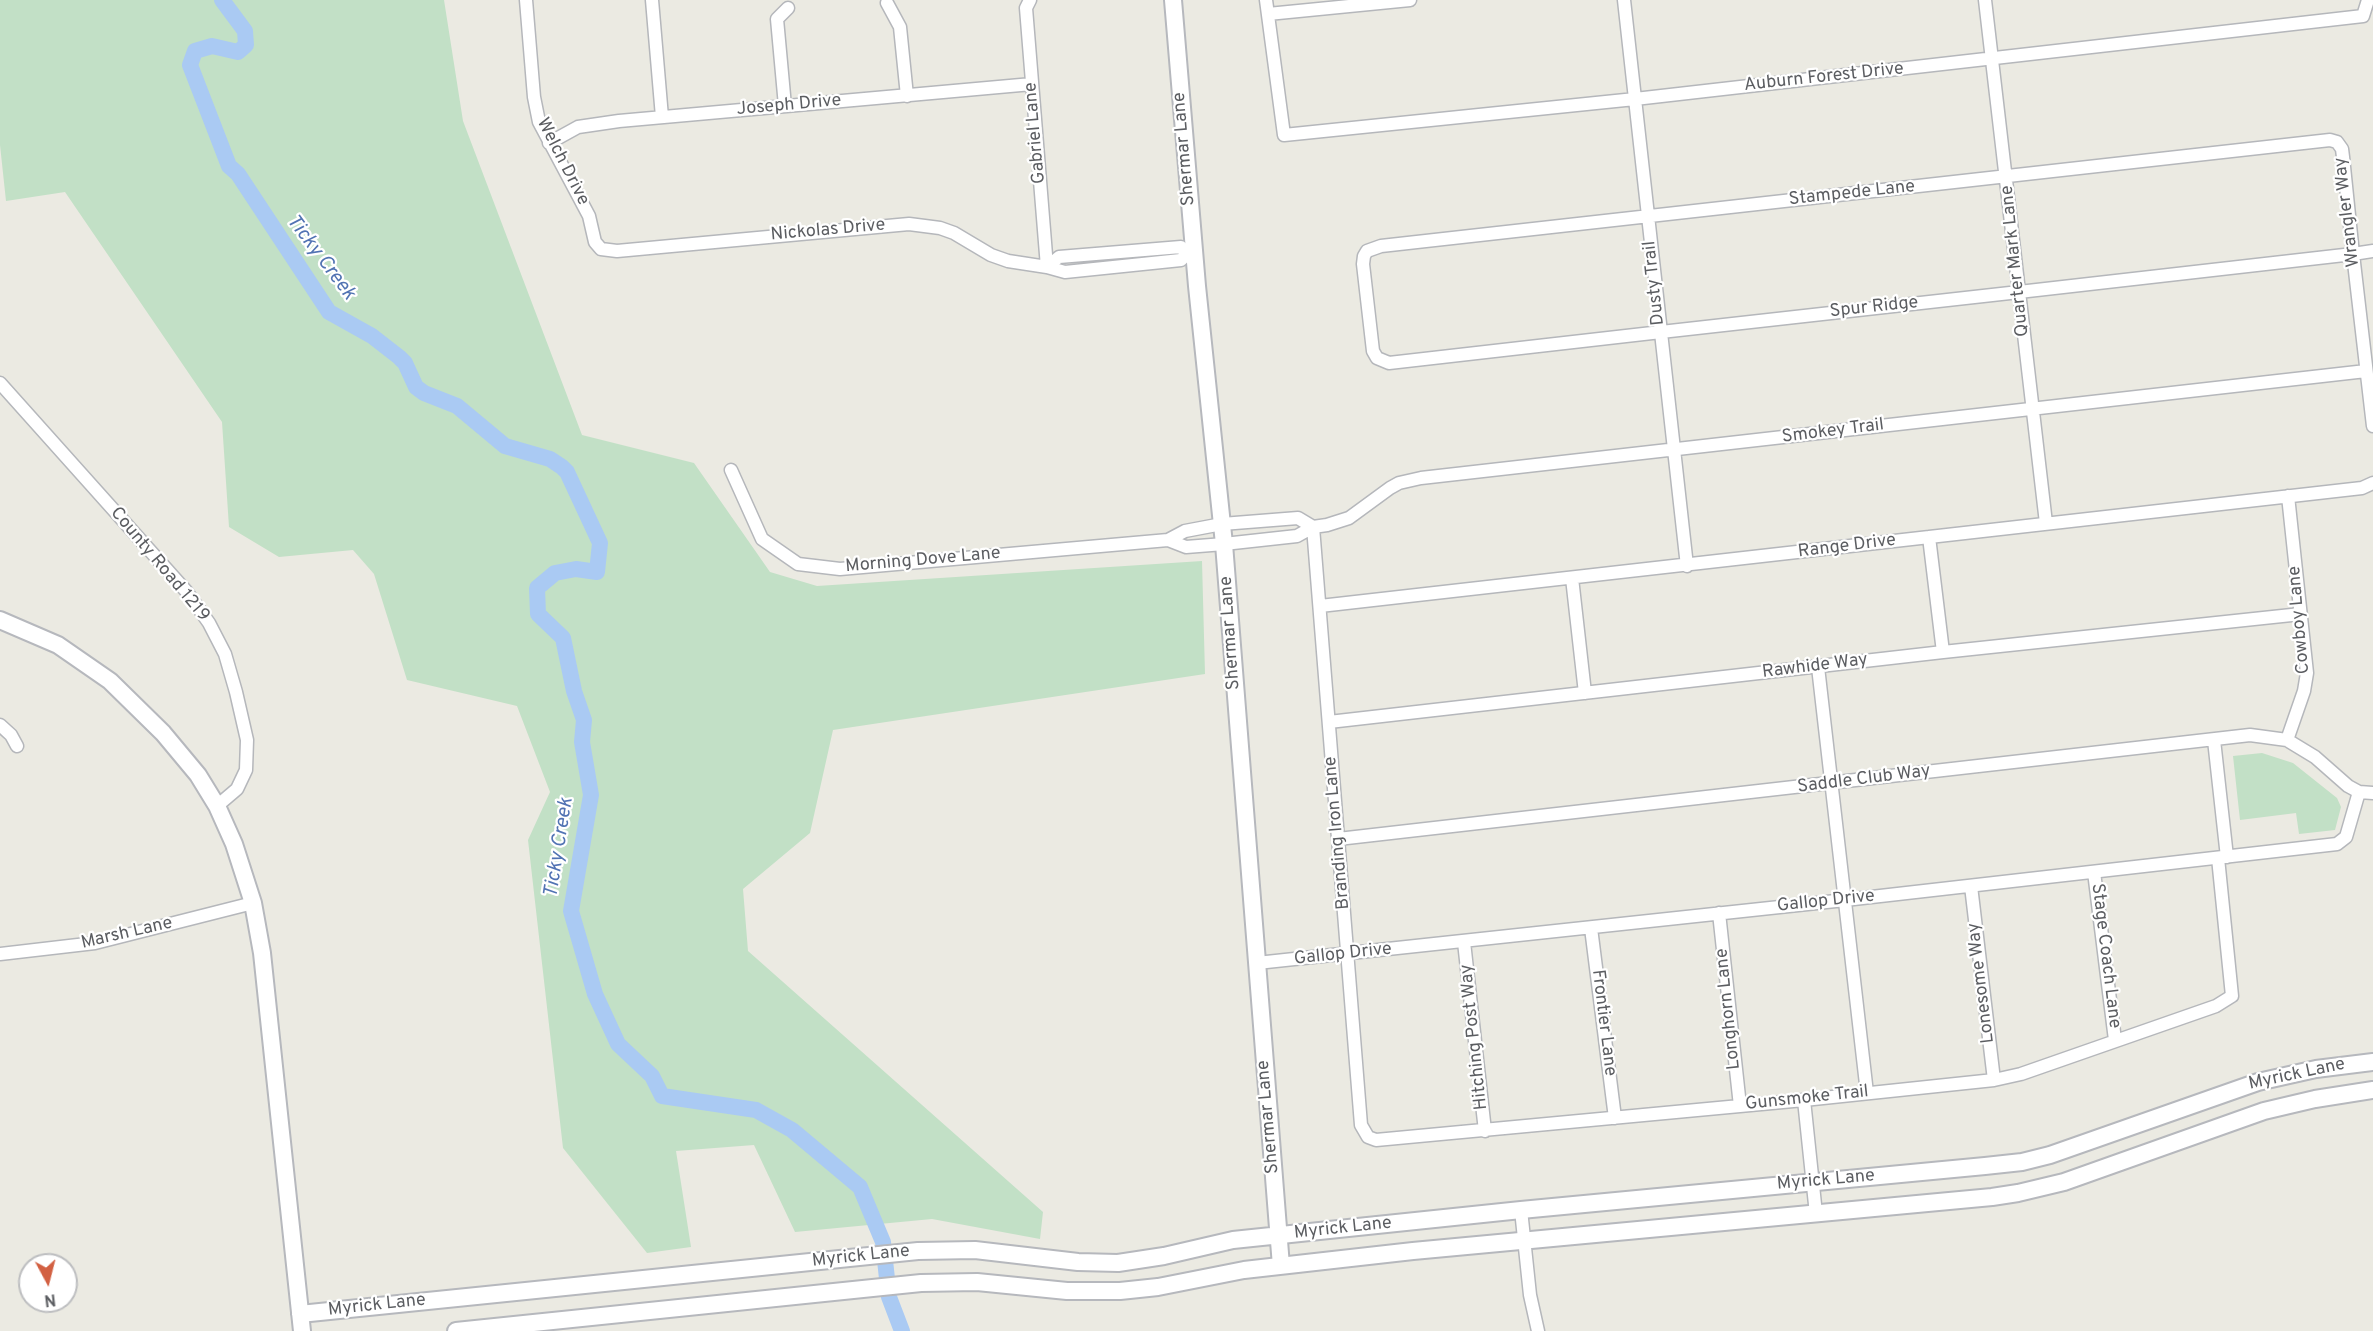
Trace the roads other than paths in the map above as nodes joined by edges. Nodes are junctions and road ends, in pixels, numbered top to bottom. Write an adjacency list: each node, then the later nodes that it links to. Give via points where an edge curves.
1 (526, 0): 20 (street, Welch Drive, via 537,111)
2 (652, 0): 18 (street)
3 (1030, 0): 14 (street, Gabriel Lane, via 1026,8)
4 (1173, 0): 25 (street, Shermar Lane)
5 (1266, 0): 12 (street)
6 (1410, 0): 12 (street)
7 (1624, 0): 16 (street, Dusty Trail)
8 (1985, 0): 13 (street, Quarter Mark Lane)
9 (2368, 0): 13 (street, Auburn Forest Drive, via 2363,16)
10 (887, 3): 15 (street, via 900,27)
11 (788, 8): 17 (street, via 777,19)
12 (1268, 14): 16 (street, Auburn Forest Drive, via 1284,135)
13 (1992, 59): 16 (street, Auburn Forest Drive); 21 (street, Quarter Mark Lane)
14 (1032, 84): 15 (street, Joseph Drive); 27 (street, Gabriel Lane)
15 (907, 96): 17 (street, Joseph Drive)
16 (1635, 99): 22 (street, Dusty Trail)
17 (785, 106): 18 (street, Joseph Drive)
18 (662, 117): 20 (street, Joseph Drive, via 578,127)
19 (2337, 142): 21 (street, Stampede Lane, via 2321,140); 26 (street, Wrangler Way, via 2342,149)
20 (549, 143): 23 (street, Welch Drive, via 589,216 595,242)
21 (2006, 177): 22 (street, Stampede Lane); 28 (street, Quarter Mark Lane)
22 (1648, 217): 29 (street, Dusty Trail); 30 (street, Stampede Lane, via 1381,246 1367,251 1363,264 1372,345)
23 (601, 249): 27 (street, Nickolas Drive, via 617,251 909,224 954,233 1008,261)
24 (2373, 251): 26 (street, Spur Ridge)
25 (1190, 254): 27 (street, via 1181,247 1070,256); 40 (street, Shermar Lane)
26 (2353, 254): 28 (street, Spur Ridge); 31 (street, Wrangler Way)
27 (1047, 267)
28 (2019, 292): 29 (street, Spur Ridge); 33 (street, Quarter Mark Lane)
29 (1661, 332): 30 (street, Spur Ridge, via 1389,363); 35 (street, Dusty Trail)
30 (1377, 358)
31 (2366, 371): 33 (street, Smokey Trail); 34 (street, Wrangler Way)
32 (0, 383): 61 (street, County Road 1219, via 187,592 225,654 247,740 246,770 237,789)
33 (2032, 409): 35 (street, Smokey Trail); 39 (street, Quarter Mark Lane)
34 (2373, 426)
35 (1674, 450): 41 (street, Smokey Trail, via 1410,480 1382,492 1349,518); 45 (street, Dusty Trail)
36 (731, 470): 43 (street, Morning Dove Lane, via 762,539 798,564 840,569)
37 (2373, 483): 38 (street, Range Drive, via 2362,488)
38 (2288, 496): 39 (street, Range Drive); 48 (street, Cowboy Lane)
39 (2046, 523): 42 (street, Range Drive)
40 (1222, 524): 41 (street, Smokey Trail, via 1298,518); 43 (street, Morning Dove Lane, via 1185,531); 44 (street, Shermar Lane)
41 (1313, 527): 44 (street, Smokey Trail, via 1297,536); 47 (street, Branding Iron Lane)
42 (1929, 537): 45 (street, Range Drive); 50 (street)
43 (1168, 540): 44 (street, Morning Dove Lane, via 1186,547)
44 (1224, 543): 73 (street, Shermar Lane)
45 (1688, 566): 46 (street, Range Drive)
46 (1572, 578): 47 (street, Range Drive); 52 (street)
47 (1320, 606): 53 (street, Branding Iron Lane)
48 (2301, 614): 50 (street, Rawhide Way); 56 (street, Cowboy Lane, via 2307,673)
49 (0, 620): 61 (street, via 58,645 110,681 163,732)
50 (1943, 652): 51 (street, Rawhide Way)
51 (1818, 667): 52 (street, Rawhide Way); 58 (street)
52 (1585, 693): 53 (street, Rawhide Way)
53 (1329, 722): 62 (street, Branding Iron Lane)
54 (0, 725): 57 (street)
55 (2214, 740): 56 (street, Saddle Club Way, via 2250,735); 58 (street, Saddle Club Way); 63 (street)
56 (2287, 740): 59 (street, Saddle Club Way)
57 (17, 746)
58 (1832, 784): 62 (street, Saddle Club Way); 66 (street)
59 (2359, 792): 60 (street); 63 (street, Gallop Drive, via 2346,837 2337,844)
60 (2373, 793)
61 (217, 806): 67 (street)
62 (1338, 840): 72 (street, Branding Iron Lane)
63 (2223, 857): 64 (street, Gallop Drive); 74 (street, Gunsmoke Trail, via 2232,996 2216,1006)
64 (2094, 872): 65 (street, Gallop Drive); 74 (street, Stage Coach Lane)
65 (1971, 886): 66 (street, Gallop Drive); 76 (street, Lonesome Way)
66 (1845, 900): 68 (street, Gallop Drive); 78 (street)
67 (253, 903): 71 (street, Marsh Lane, via 95,943); 90 (street, via 263,960)
68 (1719, 913): 69 (street, Gallop Drive); 80 (street, Longhorn Lane)
69 (1591, 928): 70 (street, Gallop Drive); 81 (street, Frontier Lane)
70 (1464, 942): 72 (street, Gallop Drive); 82 (street, Hitching Post Way)
71 (0, 954)
72 (1347, 954): 73 (street, Gallop Drive); 83 (street, Branding Iron Lane, via 1361,1125)
73 (1257, 963): 87 (street, Shermar Lane)
74 (2115, 1040): 76 (street, Gunsmoke Trail)
75 (2373, 1062): 84 (street, Myrick Lane, via 2258,1082 2036,1159)
76 (1994, 1080): 78 (street, Gunsmoke Trail)
77 (2373, 1090): 86 (street, Myrick Lane, via 2264,1112 2040,1188 1981,1198)
78 (1867, 1093): 79 (street, Gunsmoke Trail)
79 (1804, 1100): 80 (street, Gunsmoke Trail); 84 (street)
80 (1740, 1106): 81 (street, Gunsmoke Trail)
81 (1615, 1118): 82 (street, Gunsmoke Trail)
82 (1485, 1131): 83 (street, Gunsmoke Trail, via 1382,1141)
83 (1368, 1137)
84 (1813, 1182): 85 (street, Myrick Lane); 86 (street)
85 (1521, 1210): 87 (street, Myrick Lane); 88 (street)
86 (1816, 1214): 88 (street, Myrick Lane)
87 (1279, 1236): 89 (street, Shermar Lane); 90 (street, Myrick Lane, via 1233,1240 1118,1263 975,1250 918,1251)
88 (1525, 1241): 89 (street, Myrick Lane); 92 (street)
89 (1281, 1266): 91 (street, Myrick Lane, via 1120,1291 1067,1292 977,1282 921,1283)
90 (301, 1323)
91 (456, 1331)
92 (1538, 1331)

